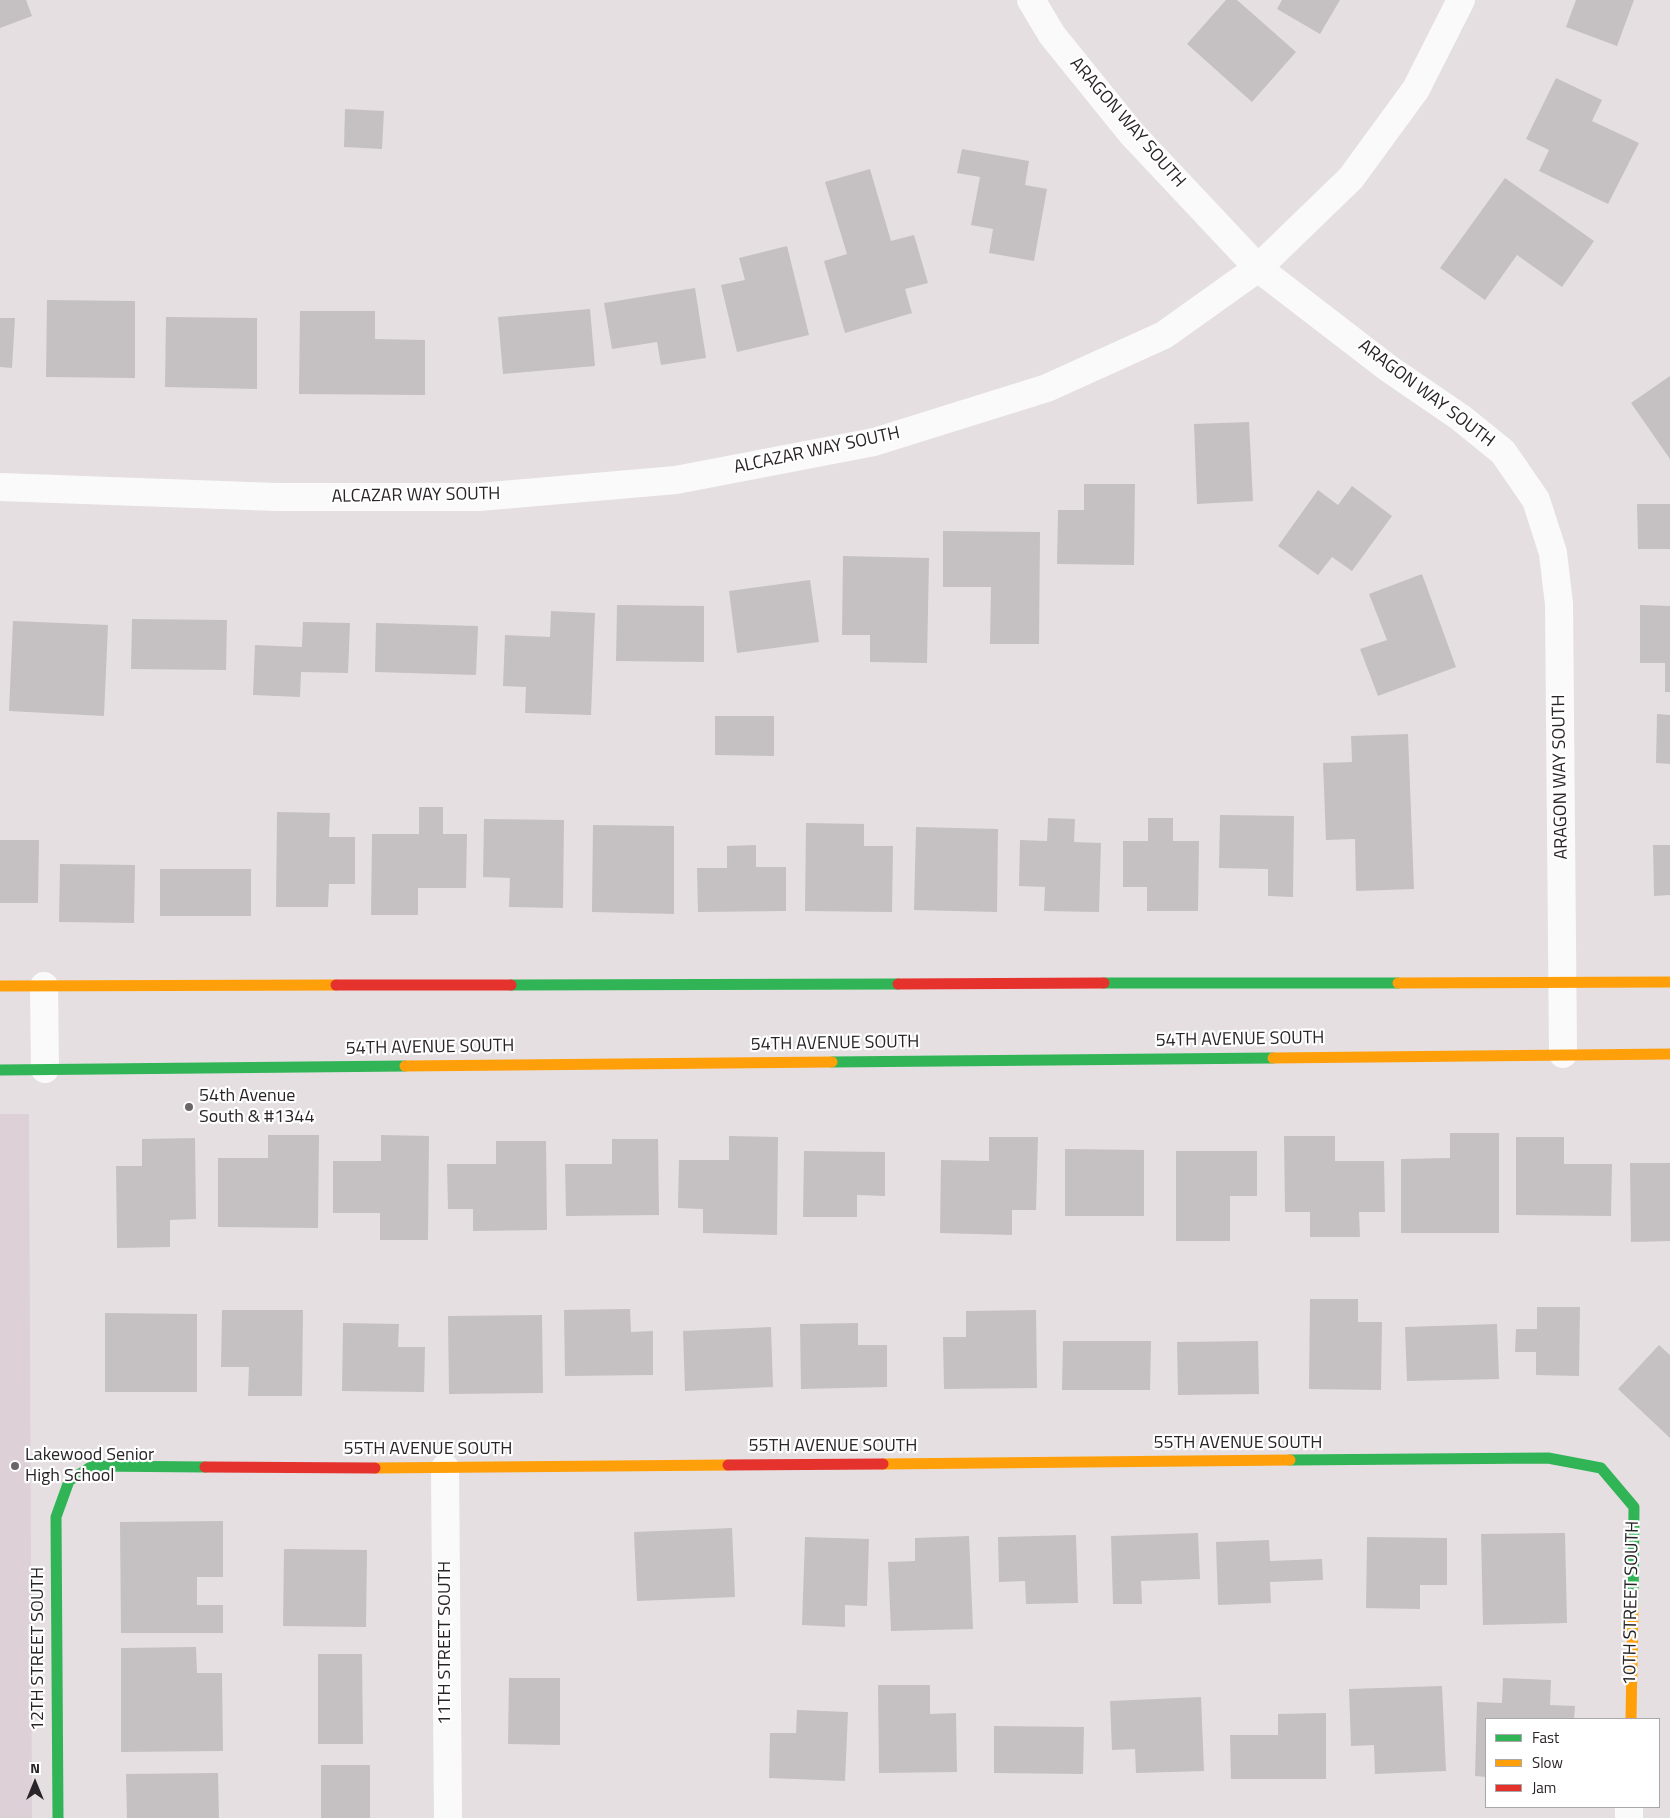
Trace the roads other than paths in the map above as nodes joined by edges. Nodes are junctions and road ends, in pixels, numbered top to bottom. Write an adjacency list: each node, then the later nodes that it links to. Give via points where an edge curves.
1 (1031, 0): 3 (street, ARAGON WAY SOUTH, via 1052,35 1132,134)
2 (1461, 0): 3 (street, ALCAZAR WAY SOUTH, via 1416,89 1351,178)
3 (1258, 268): 4 (street, ALCAZAR WAY SOUTH, via 1164,335 1047,388 874,442 676,480 479,497 277,497); 5 (street, ARAGON WAY SOUTH, via 1502,452 1536,500 1553,553 1559,604)
4 (0, 487)
5 (1563, 982): 6 (main road); 8 (main road); 9 (street, ARAGON WAY SOUTH)
6 (1670, 982)
7 (0, 986): 8 (main road)
8 (44, 986): 11 (street)
9 (1563, 1054): 10 (main road, 54TH AVENUE SOUTH); 11 (main road, 54TH AVENUE SOUTH)
10 (1670, 1054)
11 (45, 1069): 12 (main road, 54TH AVENUE SOUTH)
12 (0, 1070)
13 (445, 1468): 14 (main road, 55TH AVENUE SOUTH, via 1548,1458); 15 (main road, 55TH AVENUE SOUTH, via 92,1466); 18 (street, 11TH STREET SOUTH)
14 (1601, 1468): 16 (main road, 10TH STREET SOUTH, via 1634,1507)
15 (69, 1481): 17 (main road, 12TH STREET SOUTH, via 56,1517)
16 (1631, 1718)
17 (58, 1818)
18 (448, 1818)

